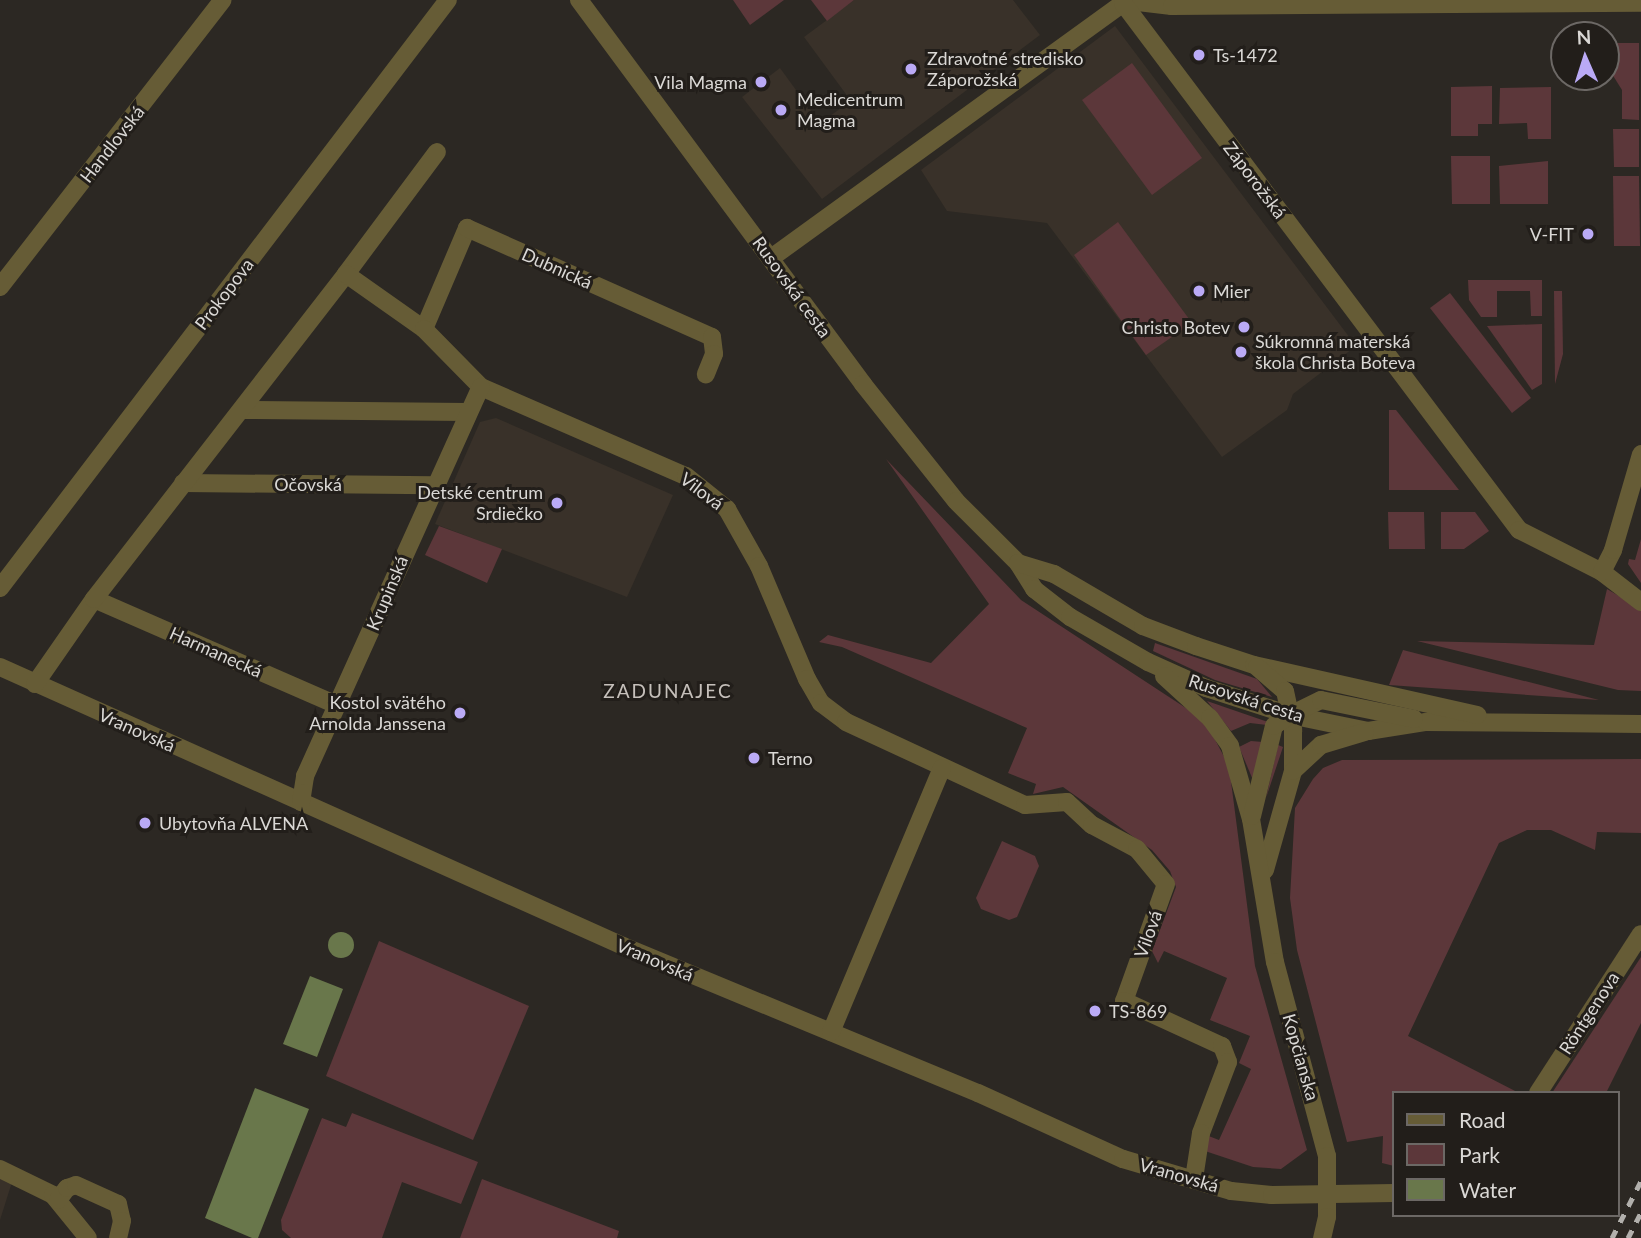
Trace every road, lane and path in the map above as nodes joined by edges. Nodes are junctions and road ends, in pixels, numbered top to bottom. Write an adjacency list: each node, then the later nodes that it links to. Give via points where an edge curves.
1 (223, 0): 9 (street, Handlovská)
2 (449, 0): 20 (street, Prokopova)
3 (579, 0): 7 (street, Rusovská cesta)
4 (1122, 1): 5 (street); 7 (street); 19 (street, Záporožská, via 1519,530)
5 (1641, 3)
6 (437, 152): 8 (street)
7 (771, 258): 18 (street, Rusovská cesta, via 956,501)
8 (346, 274): 10 (street, Vilová); 13 (street)
9 (0, 287)
10 (424, 329): 11 (street, Dubnická, via 467,228 712,337 714,354); 12 (street, Vilová)
11 (706, 374)
12 (481, 387): 14 (street, Krupinská); 33 (street, Vilová, via 687,476 727,509 759,566 821,703 846,722)
13 (244, 410): 14 (street); 16 (street)
14 (467, 412): 17 (street, Krupinská)
15 (1641, 454): 19 (street, via 1613,550)
16 (183, 483): 17 (street, Očovská); 21 (street)
17 (433, 485): 27 (street, Krupinská)
18 (1018, 563): 23 (street, Rusovská cesta, via 1034,589 1070,617); 24 (street, Rusovská cesta, via 1054,574 1143,626)
19 (1602, 572): 22 (street)
20 (0, 587)
21 (94, 599): 26 (street); 27 (street, Harmanecká)
22 (1641, 602)
23 (1148, 662): 28 (street, Rusovská cesta, via 1206,688); 36 (street, Kopčianska, via 1210,718 1230,746)
24 (1254, 665): 28 (street, via 1285,691); 30 (street, Rusovská cesta)
25 (0, 667): 26 (street, Vranovská)
26 (35, 684): 35 (street, Vranovská)
27 (337, 705): 35 (street, Krupinská, via 305,776)
28 (1290, 715): 29 (street, via 1321,700); 32 (street, Rusovská cesta); 34 (street, Kopčianska); 36 (street, Kopčianska, via 1274,726)
29 (1426, 722): 30 (street, Rusovská cesta); 32 (street, Rusovská cesta)
30 (1511, 723): 31 (street, Rusovská cesta)
31 (1641, 724)
32 (1368, 730): 34 (street, via 1321,745)
33 (942, 768): 39 (street); 42 (street, Vilová, via 1026,805 1067,802 1092,825 1137,849 1166,884 1124,1001 1222,1046 1228,1062 1201,1133)
34 (1293, 771): 37 (street, Kopčianska)
35 (300, 802): 39 (street, Vranovská, via 634,951)
36 (1251, 819): 37 (street, Kopčianska)
37 (1263, 876): 43 (street, Kopčianska, via 1275,962 1325,1143)
38 (1641, 934): 40 (street, Röntgenova)
39 (831, 1032): 42 (street, Vranovská, via 1123,1159)
40 (1539, 1091)
41 (0, 1169): 45 (street)
42 (1194, 1179): 43 (street, Vranovská, via 1259,1194)
43 (1328, 1193): 44 (street); 48 (street, Kopčianska)
44 (1392, 1193)
45 (58, 1200): 46 (street); 47 (street, via 76,1185 118,1204 122,1221)
46 (88, 1238)
47 (118, 1238)
48 (1322, 1238)

